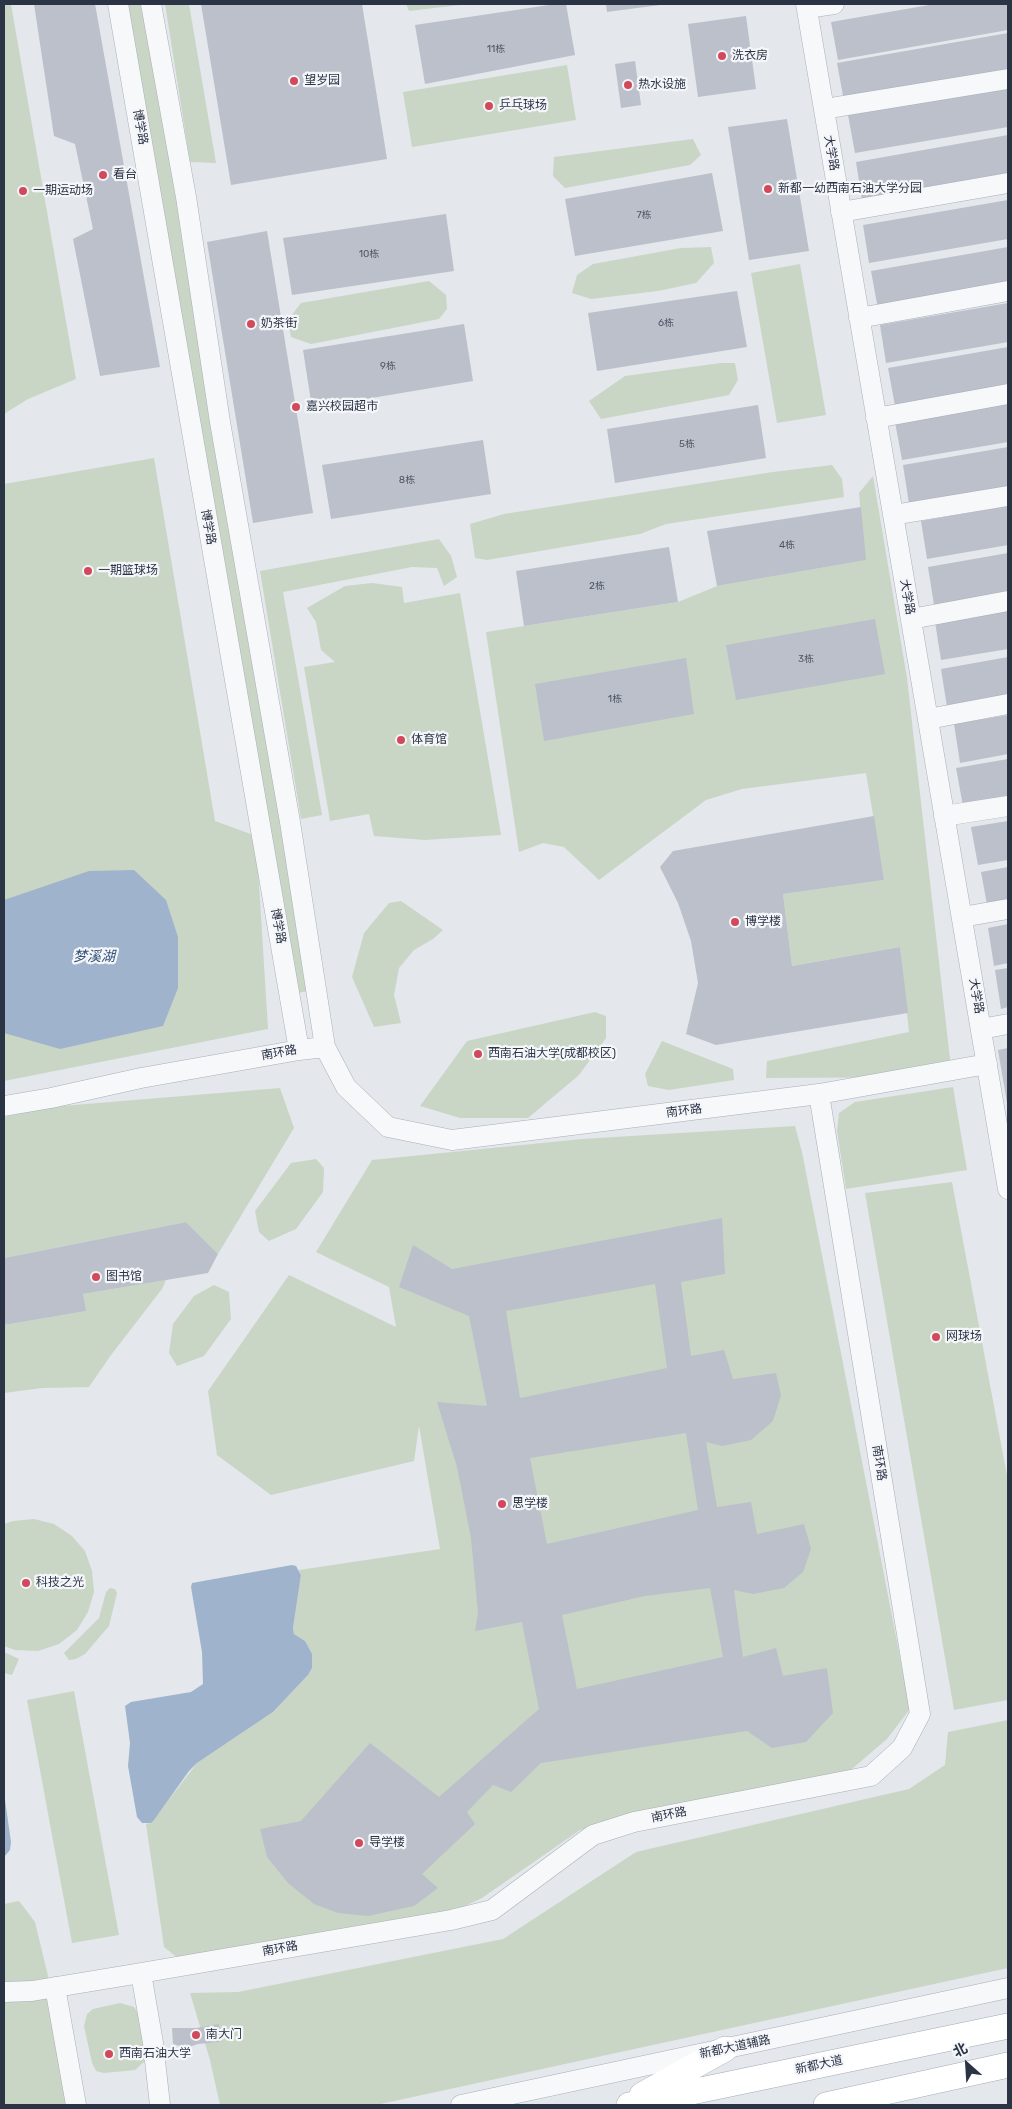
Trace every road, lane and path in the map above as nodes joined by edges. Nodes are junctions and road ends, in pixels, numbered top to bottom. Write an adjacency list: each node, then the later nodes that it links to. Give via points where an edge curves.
1 (118, 4): 26 (street, 博学路)
2 (151, 4): 25 (street, via 186,197 220,422 290,822)
3 (834, 4): 4 (street)
4 (806, 6): 6 (street, 大学路)
5 (1008, 79): 6 (street)
6 (824, 109): 8 (street, 大学路)
7 (1008, 183): 8 (street)
8 (841, 212): 10 (street, 大学路)
9 (1008, 291): 10 (street)
10 (859, 318): 12 (street, 大学路)
11 (1008, 394): 12 (street)
12 (876, 418): 14 (street, 大学路)
13 (1008, 496): 14 (street)
14 (893, 515): 16 (street, 大学路)
15 (1008, 601): 16 (street)
16 (911, 618): 18 (street, 大学路)
17 (1008, 704): 18 (street)
18 (928, 719): 20 (street, 大学路)
19 (1008, 806): 20 (street)
20 (944, 816): 22 (street, 大学路)
21 (1008, 909): 22 (street)
22 (962, 917): 24 (street, 大学路)
23 (1008, 1024): 24 (street)
24 (982, 1029): 27 (street, 大学路)
25 (325, 1047): 26 (street, 南环路); 28 (street, 南环路, via 346,1087 388,1127 452,1140)
26 (299, 1050): 29 (street, 南环路)
27 (987, 1064): 28 (street); 30 (street, 大学路)
28 (819, 1094): 31 (street, 南环路, via 920,1714 902,1748 871,1776 634,1822 592,1836 492,1910 452,1920)
29 (4, 1106)
30 (1008, 1189)
31 (141, 1973): 32 (street, 南环路); 39 (street)
32 (55, 1987): 34 (street, 南环路); 38 (street)
33 (1008, 1988): 36 (street, 新都大道辅路)
34 (4, 1992)
35 (1008, 2026): 42 (main road, 新都大道)
36 (725, 2050): 40 (street, 新都大道辅路); 41 (main road)
37 (1008, 2065): 43 (main road)
38 (76, 2105)
39 (160, 2105)
40 (461, 2105)
41 (622, 2105)
42 (630, 2105)
43 (826, 2105)

